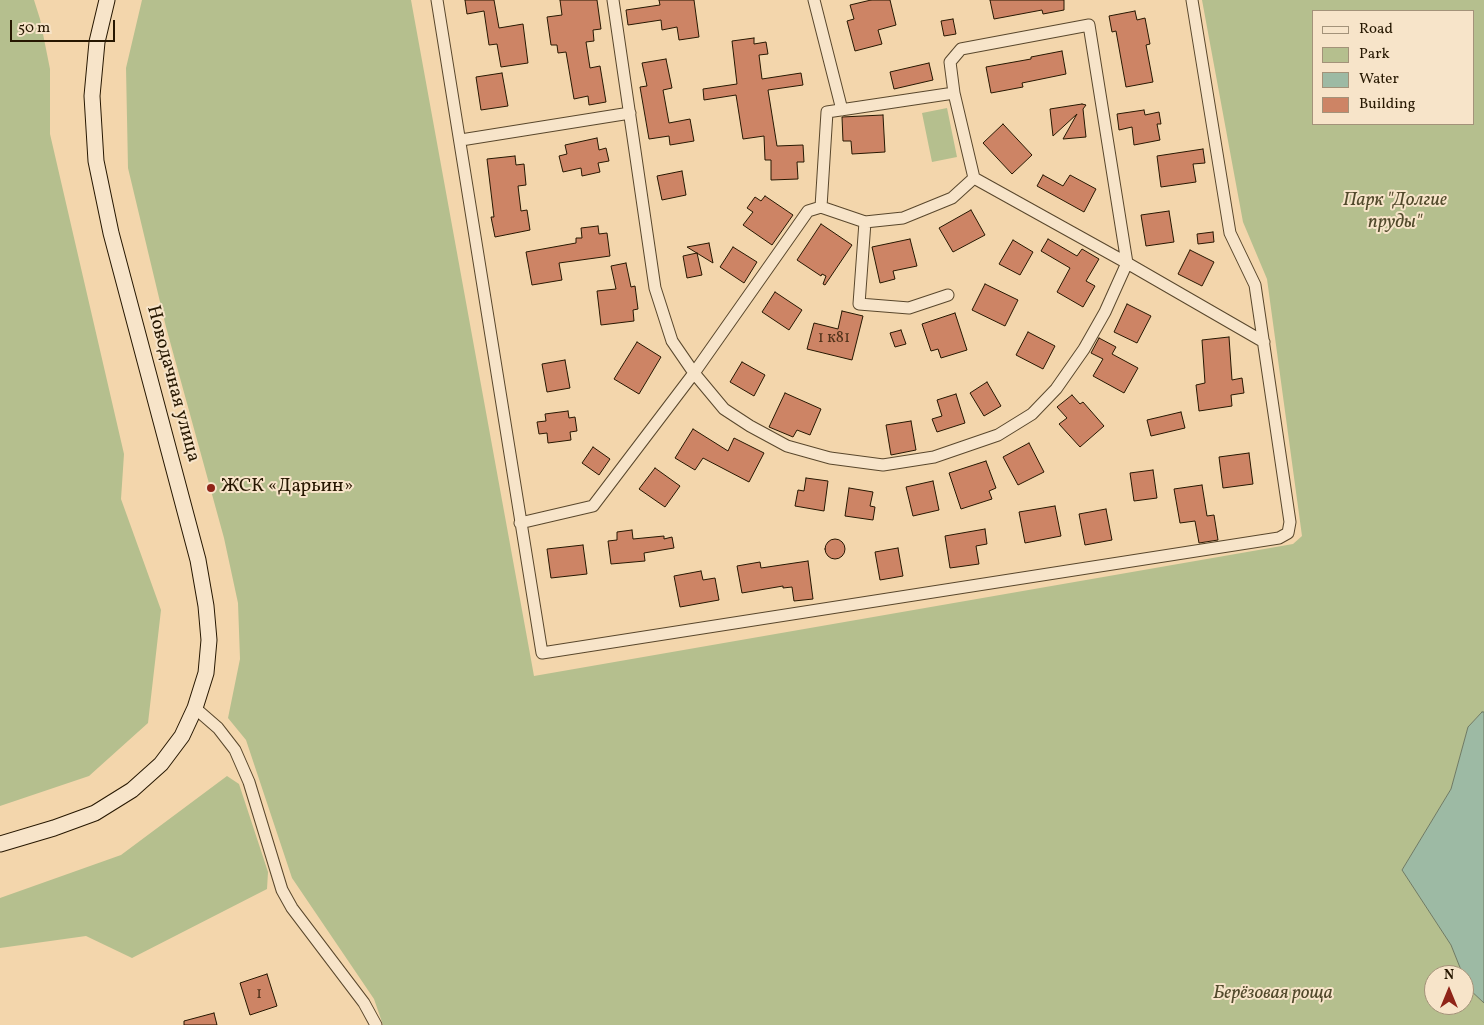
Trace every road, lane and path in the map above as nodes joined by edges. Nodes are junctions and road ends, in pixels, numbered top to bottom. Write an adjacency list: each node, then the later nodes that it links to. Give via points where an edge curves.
1 (107, 0): 18 (street, Новодачная улица, via 97,42 92,96 96,161 111,233 198,560 209,640 206,673)
2 (437, 0): 9 (street)
3 (613, 0): 8 (street)
4 (814, 0): 7 (street)
5 (1192, 0): 15 (street, via 1230,233 1255,285)
6 (954, 93): 7 (street); 10 (street); 13 (street, via 950,62 961,49 1089,25)
7 (842, 110): 11 (street, via 827,112)
8 (630, 113): 9 (street); 16 (street, via 655,288 672,341)
9 (461, 140): 17 (street)
10 (974, 178): 12 (street, via 952,198 903,218); 13 (street)
11 (821, 208): 12 (street); 16 (street, via 808,211)
12 (865, 222): 14 (street, via 859,304 909,308)
13 (1127, 264): 15 (street); 16 (street, via 1084,349 1056,389 1032,414 998,435 934,457 883,465 830,458 787,446 724,409)
14 (948, 295)
15 (1264, 342): 17 (street, via 1290,522 1288,532 1279,538 542,653)
16 (694, 373): 17 (street, via 593,506)
17 (520, 523)
18 (195, 708): 19 (street, Новодачная улица, via 182,736 161,764 132,790 95,813); 20 (street, via 236,750 285,896 364,1003)
19 (0, 844)
20 (376, 1025)

